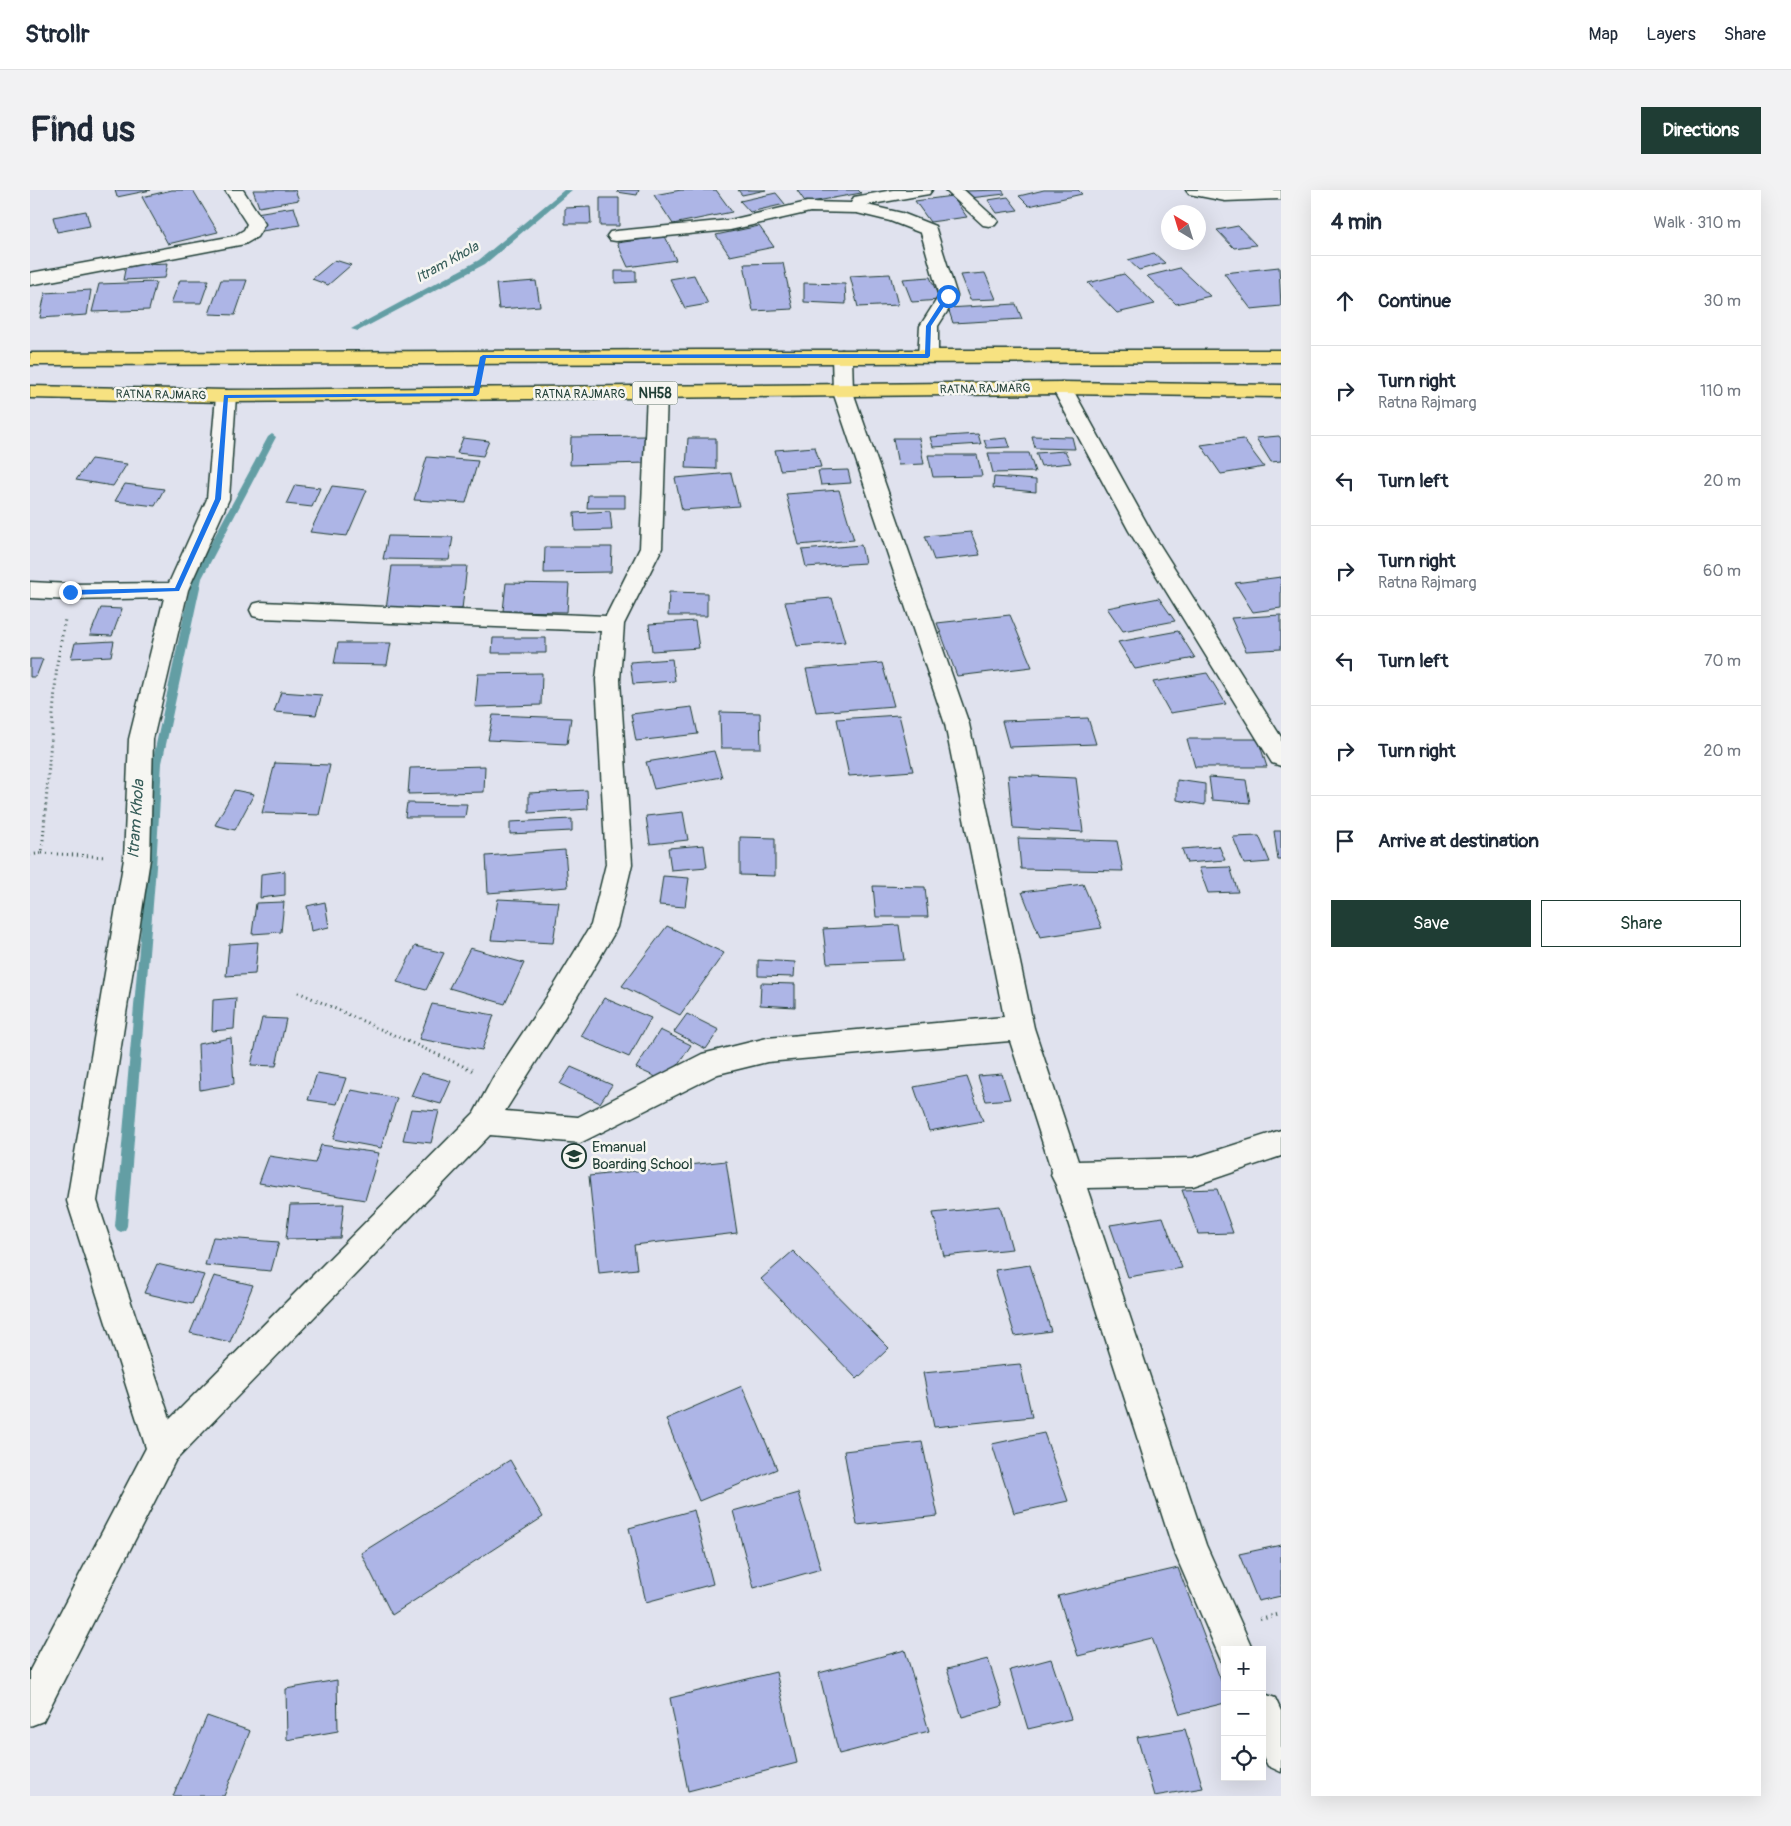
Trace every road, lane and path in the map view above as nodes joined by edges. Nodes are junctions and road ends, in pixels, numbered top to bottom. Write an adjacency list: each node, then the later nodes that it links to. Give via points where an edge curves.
1 (234, 190): 9 (street, via 256,224 251,233 239,240)
2 (923, 190): 6 (street, via 860,202)
3 (954, 190): 7 (street)
4 (1195, 190): 5 (street, via 1225,196)
5 (1281, 194)
6 (857, 208): 8 (street, via 802,201 801,210 730,226); 11 (street, via 896,217 929,230 948,296 929,326)
7 (990, 220)
8 (616, 236)
9 (30, 279)
10 (842, 356): 11 (main road); 13 (main road); 19 (street)
11 (928, 356): 12 (main road)
12 (1281, 356)
13 (483, 357): 14 (main road); 22 (main road)
14 (130, 358): 15 (main road); 21 (main road)
15 (30, 359)
16 (1062, 388): 17 (main road, RATNA RAJMARG / NH58); 19 (main road, RATNA RAJMARG / NH58); 29 (street, via 1140,531)
17 (1281, 391)
18 (30, 392): 21 (main road, RATNA RAJMARG / NH58)
19 (843, 392): 20 (main road, RATNA RAJMARG / NH58); 34 (street, via 957,724)
20 (657, 393): 22 (main road, RATNA RAJMARG / NH58); 28 (street, via 651,548)
21 (115, 394): 23 (main road, RATNA RAJMARG / NH58)
22 (476, 394): 23 (main road, RATNA RAJMARG / NH58)
23 (226, 396): 25 (street, via 218,499)
24 (30, 590): 26 (street)
25 (177, 590): 26 (street); 32 (street, via 140,739)
26 (70, 592): 30 (path, via 57,664)
27 (261, 610): 28 (street)
28 (613, 624): 35 (street, via 608,680 619,864 604,927)
29 (1281, 757)
30 (42, 853): 31 (path); 32 (path)
31 (30, 855)
32 (137, 859): 39 (street, via 82,1201)
33 (298, 992): 35 (path)
34 (1020, 1028): 36 (street, via 767,1050 712,1063 580,1130); 38 (street)
35 (504, 1085): 36 (street)
36 (484, 1122): 39 (street)
37 (1281, 1143): 38 (street, via 1193,1172)
38 (1066, 1174): 40 (street, via 1190,1550)
39 (163, 1449): 41 (street)
40 (1233, 1646)
41 (30, 1708)
42 (1266, 1720): 43 (street)
43 (1281, 1753)

